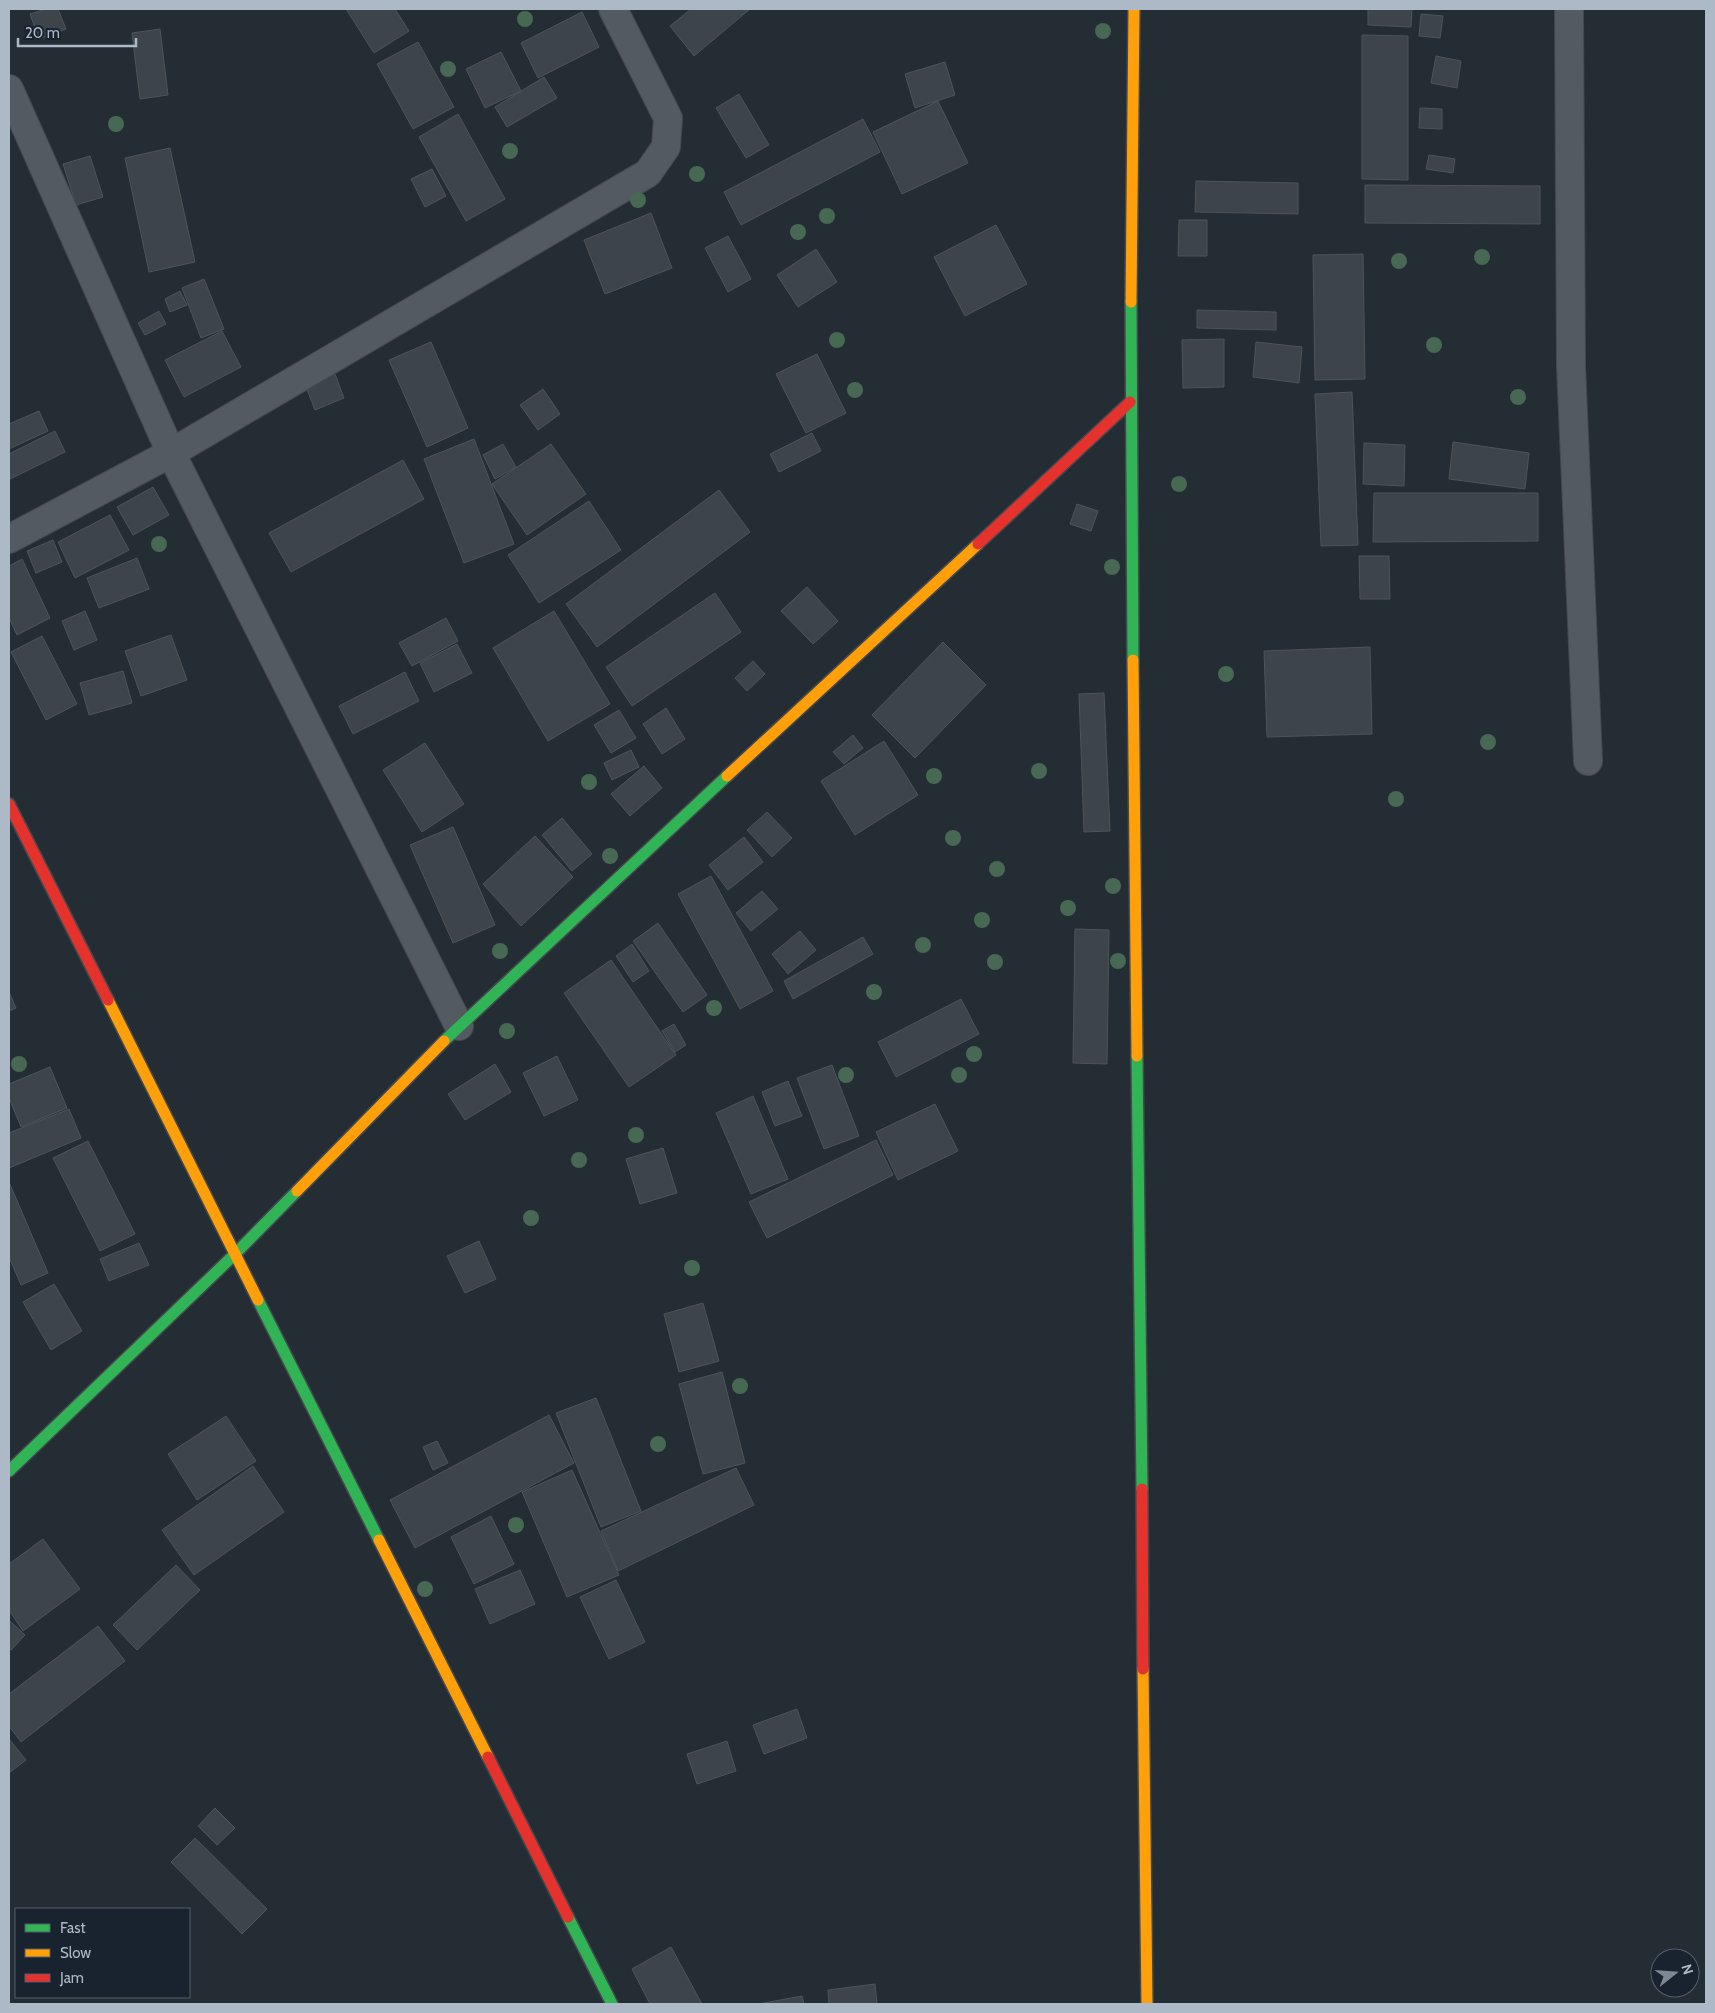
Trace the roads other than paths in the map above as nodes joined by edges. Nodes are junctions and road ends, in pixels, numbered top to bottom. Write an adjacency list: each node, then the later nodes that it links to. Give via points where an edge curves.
1 (613, 9): 6 (street, via 668,118 666,147 648,173)
2 (1134, 9): 5 (street)
3 (1569, 9): 8 (street, via 1571,366)
4 (9, 90): 6 (street)
5 (1130, 402): 10 (street); 14 (street)
6 (171, 453): 7 (street); 10 (street)
7 (9, 539)
8 (1588, 760)
9 (9, 804): 11 (street)
10 (459, 1026): 11 (street)
11 (235, 1254): 12 (street); 13 (street)
12 (9, 1471)
13 (612, 2004)
14 (1147, 2004)

